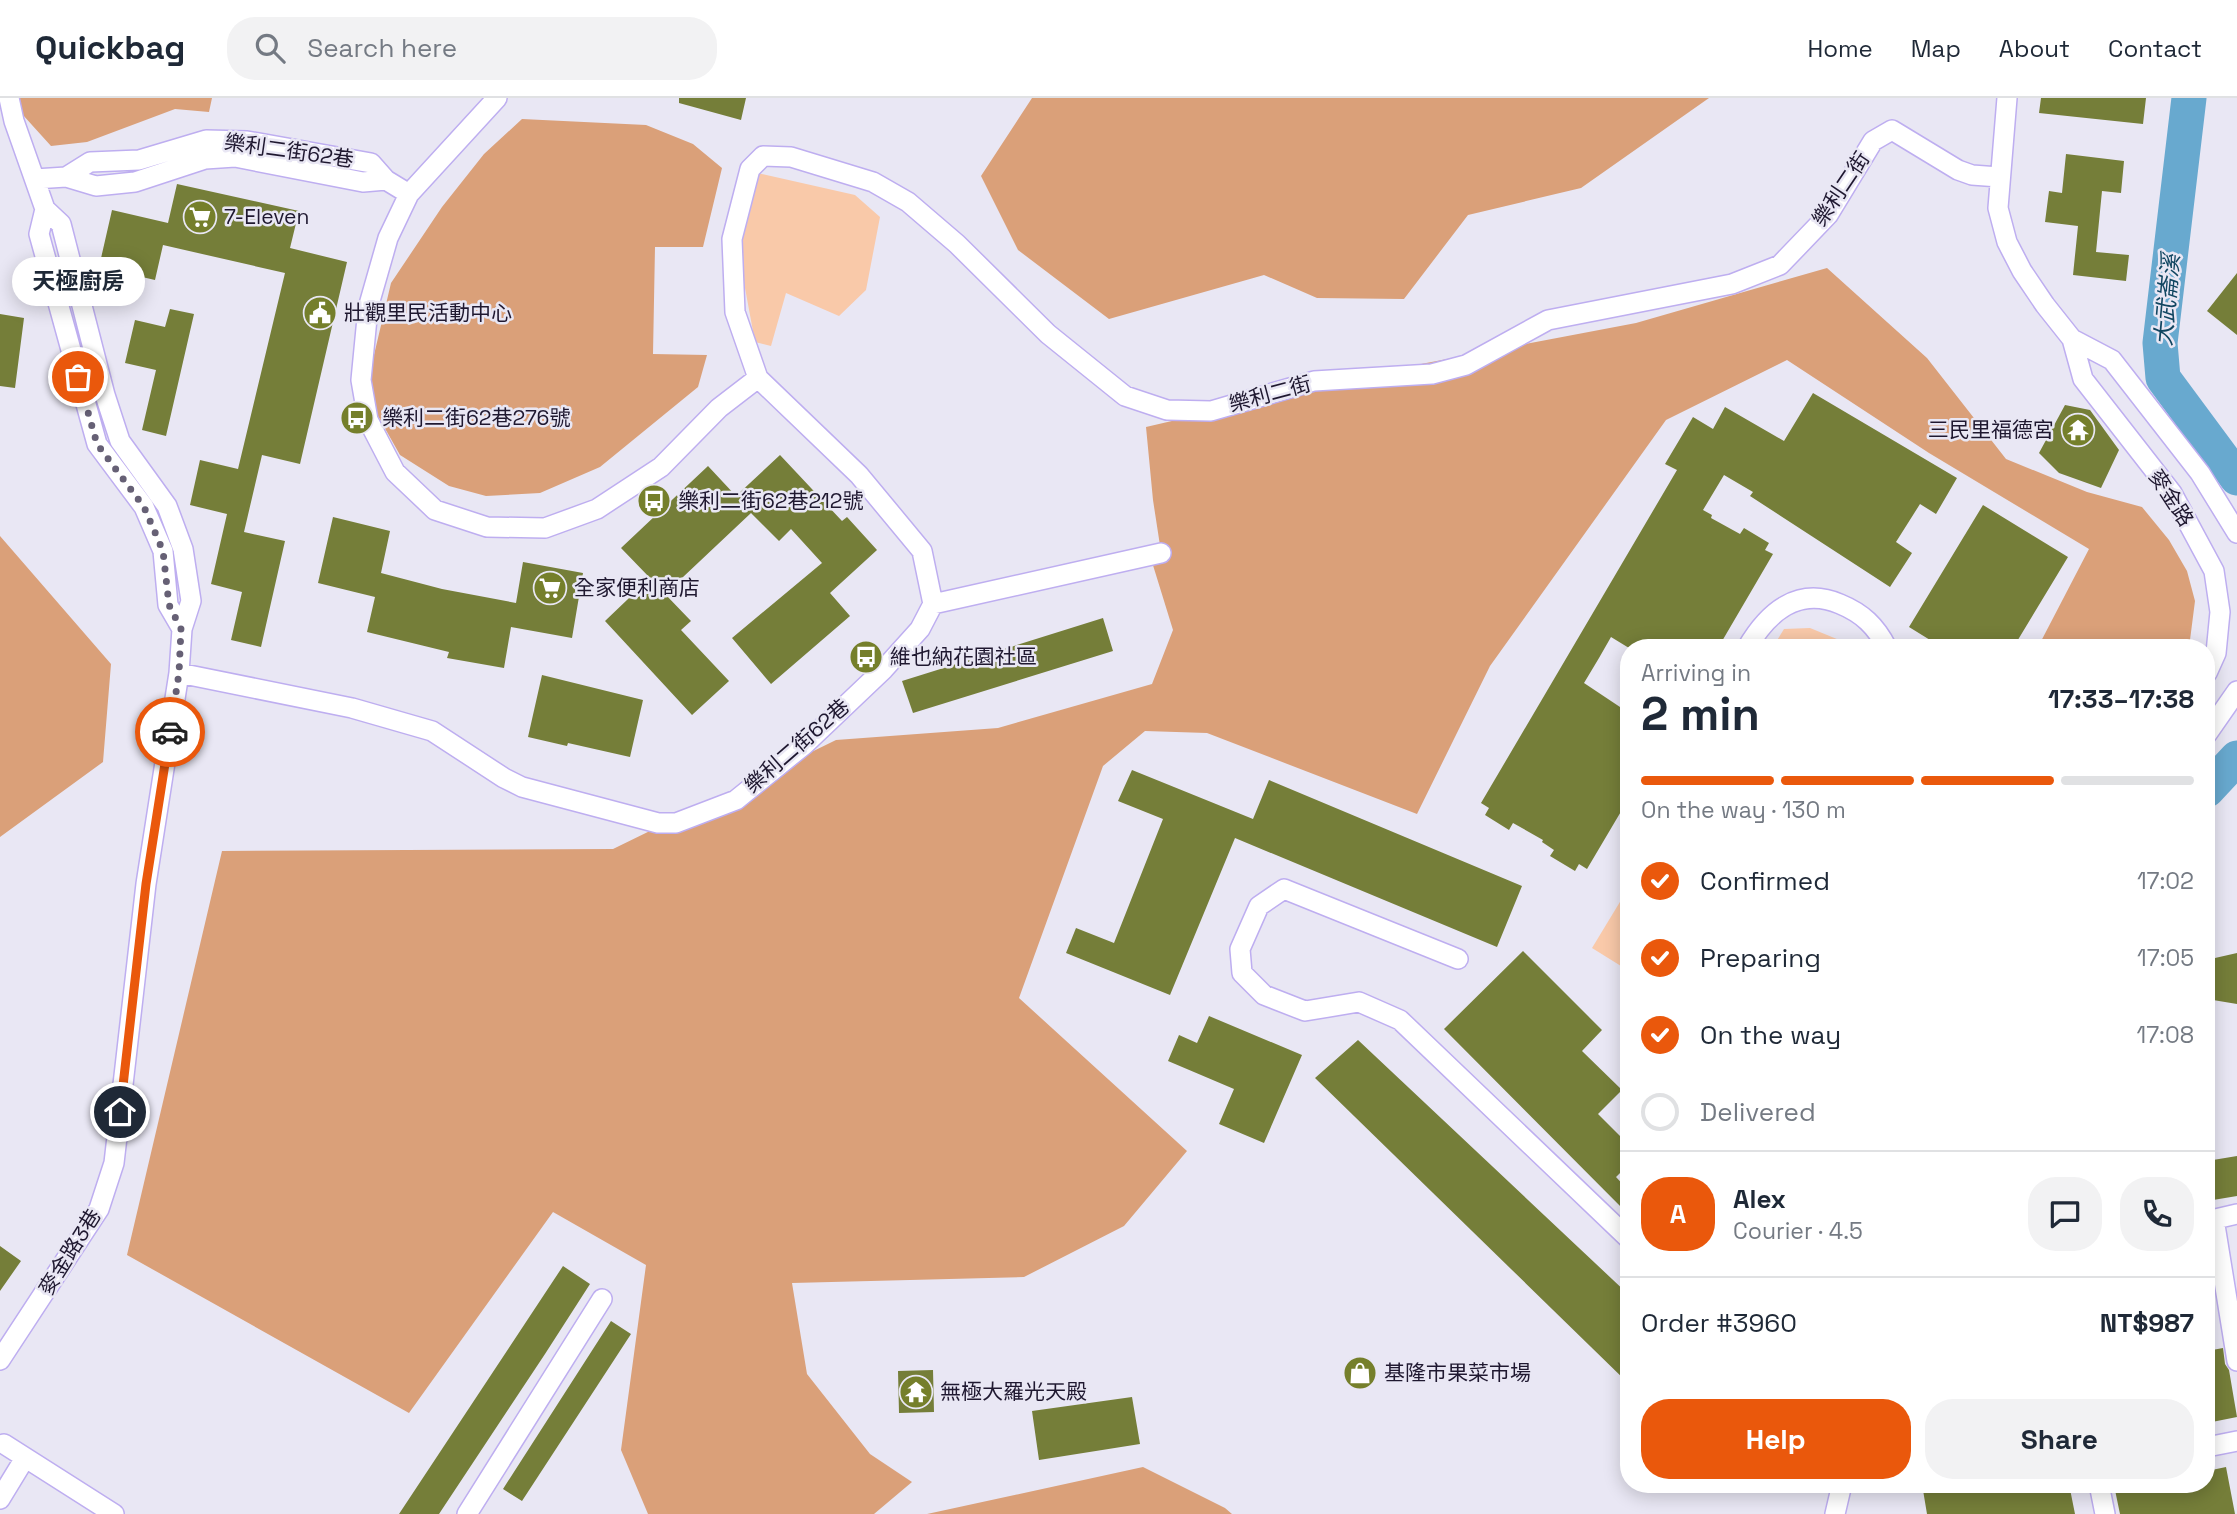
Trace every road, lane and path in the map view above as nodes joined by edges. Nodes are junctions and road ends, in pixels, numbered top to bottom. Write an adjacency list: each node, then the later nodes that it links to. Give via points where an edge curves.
1 (9, 98): 5 (street)
2 (497, 98): 6 (street)
3 (2007, 98): 4 (street, 麥金路)
4 (1999, 177): 8 (street, 麥金路, via 1998,208 2007,242 2022,271); 9 (street, 樂利二街, via 1958,170 1892,130 1873,141 1828,215 1780,265 1732,284 1548,320 1466,365 1432,374 1314,381 1211,411 1167,410 1125,396 1048,334 908,202 873,181 791,157 763,156 750,169 732,239 735,312)
5 (35, 179): 6 (street, 樂利二街62巷, via 66,177 90,162 139,160 206,140 247,141 371,163 386,180); 7 (street)
6 (409, 194): 9 (street, via 388,238 368,308 361,380 368,419 395,472 435,510 487,527 545,528 597,509 661,467 719,408)
7 (45, 209): 10 (street, via 61,224); 11 (street, via 39,234)
8 (2072, 339): 12 (street, 麥金路, via 2112,360 2200,473); 18 (street, 麥金路, via 2083,379 2172,493 2214,571 2219,623)
9 (758, 378): 14 (street, via 859,475 922,551)
10 (105, 396): 11 (street); 15 (street, via 120,441 167,506 183,548 191,601)
11 (85, 401): 15 (street, via 97,444 144,507 163,551 169,605)
12 (2237, 533)
13 (1161, 553): 14 (street)
14 (933, 604): 19 (street, 樂利二街62巷, via 920,629 884,669 804,744 736,800 676,823 658,823 522,786 432,731 352,708)
15 (181, 629): 19 (street)
16 (1752, 639): 17 (street, via 1787,604 1817,596 1861,615)
17 (1883, 639)
18 (2215, 655)
19 (179, 673): 28 (street, 麥金路3巷, via 146,884 114,1163 99,1209)
20 (2237, 691): 21 (street)
21 (2215, 723)
22 (1458, 959): 25 (street, via 1284,889 1259,906 1240,949 1242,973 1264,995 1305,1011 1359,1002 1400,1020)
23 (2237, 1214): 24 (street)
24 (2215, 1219)
25 (1620, 1229)
26 (2215, 1242): 29 (street)
27 (602, 1300): 38 (street)
28 (0, 1360)
29 (2237, 1361)
30 (2237, 1441): 32 (street)
31 (4, 1444): 33 (street)
32 (2215, 1445)
33 (25, 1458): 36 (street); 37 (street)
34 (1840, 1493): 39 (street)
35 (2101, 1493): 40 (street)
36 (0, 1499)
37 (114, 1514)
38 (467, 1514)
39 (1835, 1514)
40 (2105, 1514)

